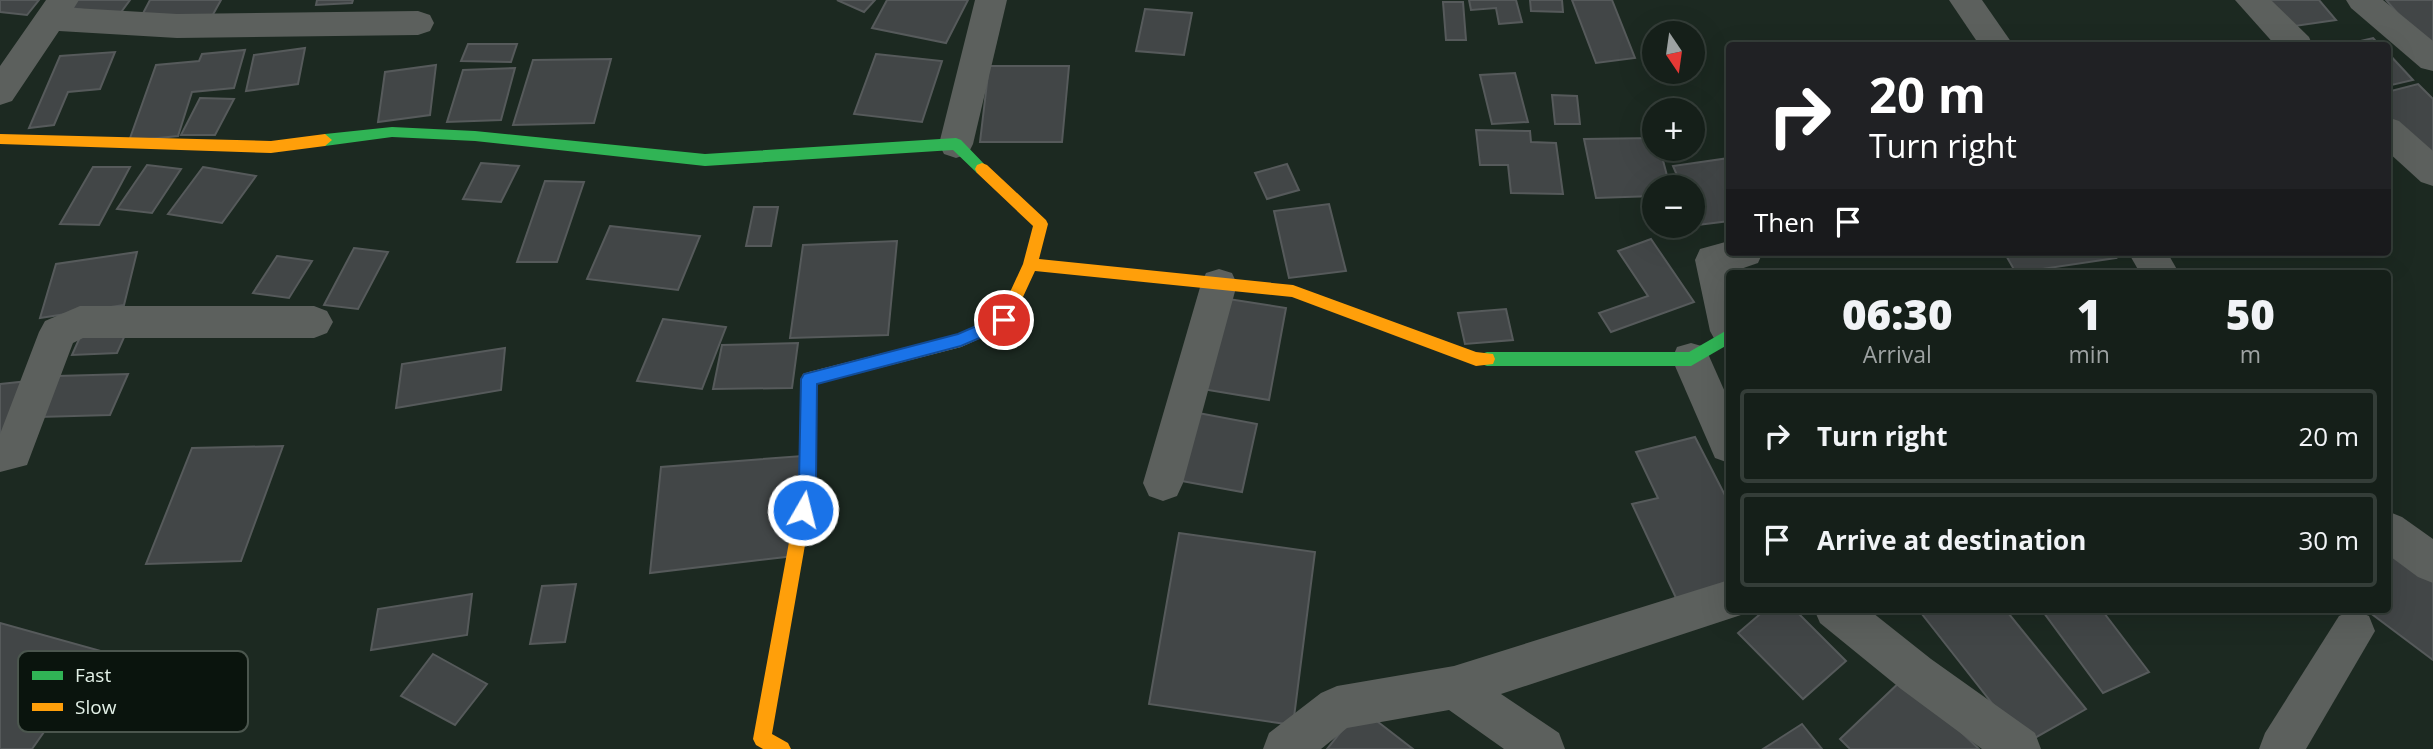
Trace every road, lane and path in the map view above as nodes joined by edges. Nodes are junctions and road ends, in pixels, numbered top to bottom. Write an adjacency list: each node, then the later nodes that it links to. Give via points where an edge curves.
1 (991, 0): 13 (street)
2 (1965, 0): 7 (street)
3 (2251, 0): 8 (street)
4 (2362, 0): 9 (street)
5 (56, 10): 6 (street, via 177,26); 10 (street)
6 (418, 23)
7 (1995, 42)
8 (2293, 42)
9 (2433, 59)
10 (0, 92)
11 (2391, 134): 14 (street)
12 (0, 139): 13 (street, via 271,147 392,132 705,160)
13 (956, 144): 16 (street, via 1041,224)
14 (2433, 172)
15 (1729, 256): 18 (street, via 1713,260)
16 (1030, 264): 17 (street); 31 (street, via 1004,320 961,340 809,379 808,482 762,740)
17 (1219, 284): 21 (street, via 1293,291 1476,359); 24 (street)
18 (1726, 320)
19 (314, 322): 23 (street, via 80,322 58,332 13,452)
20 (1726, 336): 21 (street)
21 (1691, 359): 22 (street)
22 (1726, 438)
23 (0, 454)
24 (1163, 483)
25 (2391, 533): 26 (street)
26 (2433, 562)
27 (1726, 601): 30 (street)
28 (1840, 613): 34 (street)
29 (2354, 631): 35 (street)
30 (1454, 688): 32 (street, via 1337,708); 33 (street)
31 (782, 749)
32 (1285, 749)
33 (1543, 749)
34 (2019, 749)
35 (2281, 749)

